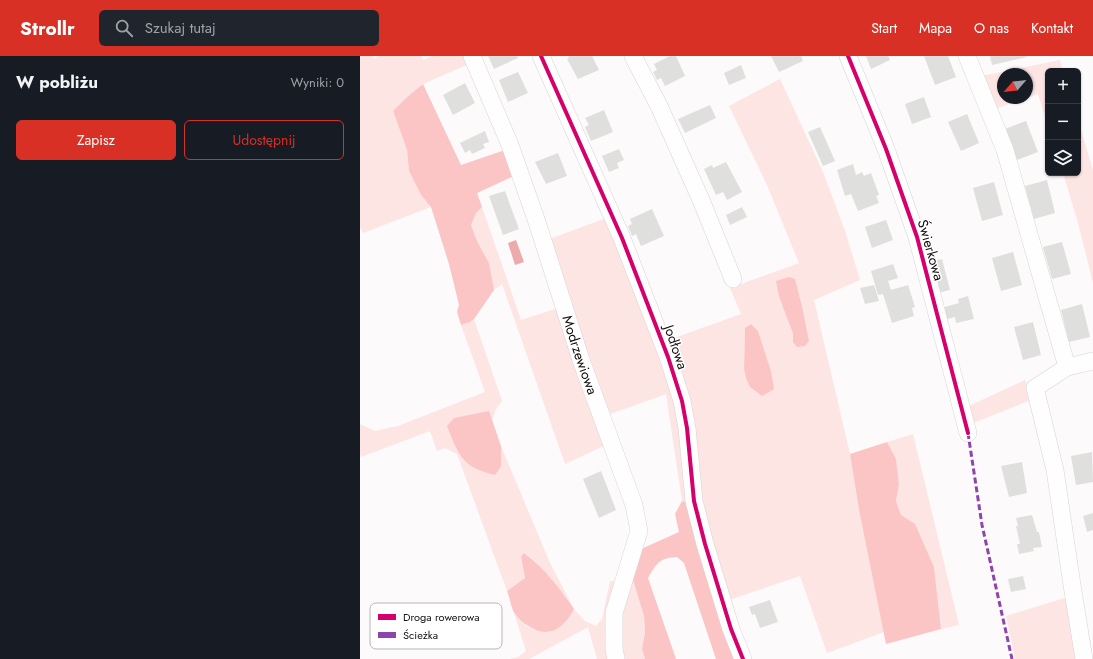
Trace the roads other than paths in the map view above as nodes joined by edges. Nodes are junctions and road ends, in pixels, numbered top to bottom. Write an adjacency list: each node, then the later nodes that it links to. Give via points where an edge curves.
1 (472, 56): 9 (street, Modrzewiowa, via 510,145 581,360 634,504 639,531 614,614)
2 (540, 56): 10 (street, Jodłowa, via 622,238 668,357 682,401 687,428 694,501 731,628)
3 (633, 56): 6 (street, via 659,106)
4 (848, 56): 8 (street, Świerkowa, via 886,149 917,237)
5 (967, 56): 7 (street, via 1005,150)
6 (733, 279)
7 (1080, 364): 11 (street, via 1034,388 1055,470)
8 (968, 433)
9 (616, 659)
10 (743, 659)
11 (1084, 659)

